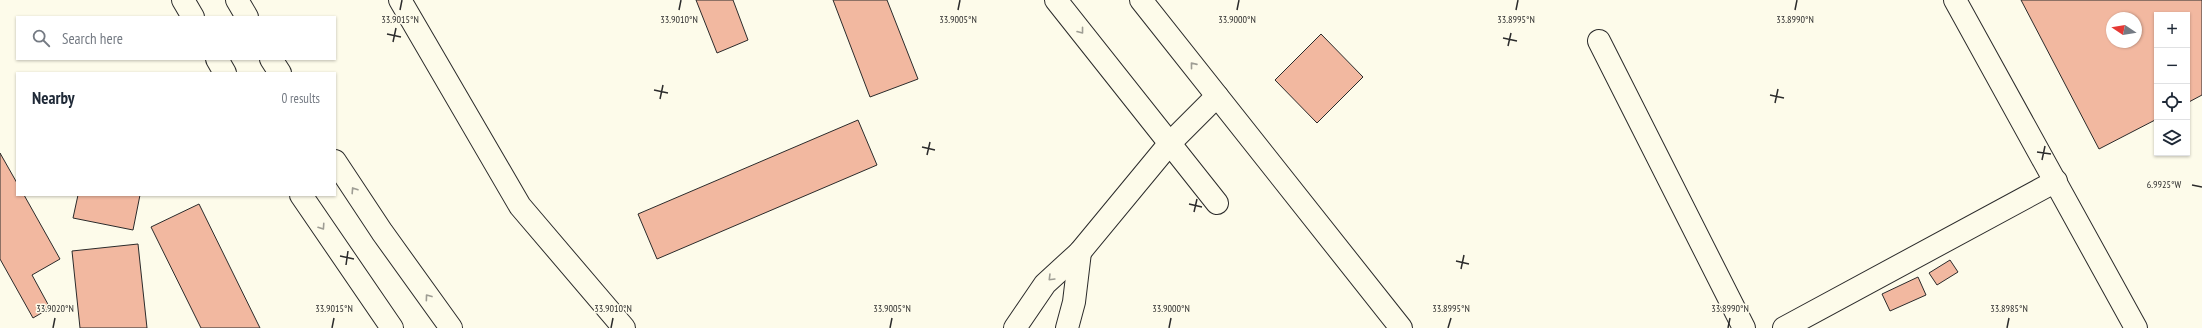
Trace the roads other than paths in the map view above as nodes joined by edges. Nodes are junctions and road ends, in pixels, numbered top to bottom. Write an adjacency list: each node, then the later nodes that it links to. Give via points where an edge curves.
1 (183, 0): 7 (street)
2 (237, 0): 8 (street)
3 (400, 0): 24 (street, via 520,206)
4 (1056, 0): 15 (street, one-way to 15)
5 (1141, 0): 14 (street, one-way to 5)
6 (1955, 0): 17 (street)
7 (192, 16)
8 (246, 16)
9 (1599, 41): 28 (street)
10 (218, 60): 12 (street)
11 (272, 60): 13 (street)
12 (224, 72)
13 (279, 72)
14 (1217, 96): 15 (street); 27 (street)
15 (1170, 143): 19 (street); 20 (street)
16 (336, 163): 23 (street, one-way to 16)
17 (2056, 181): 21 (street); 29 (street)
18 (302, 196): 22 (street, one-way to 22)
19 (1217, 203)
20 (1080, 252): 25 (street, one-way to 25, via 1045,284); 26 (street, via 1074,302)
21 (2131, 326)
22 (392, 328)
23 (451, 328)
24 (624, 328)
25 (1015, 328)
26 (1067, 328)
27 (1401, 328)
28 (1744, 328)
29 (1784, 328)

